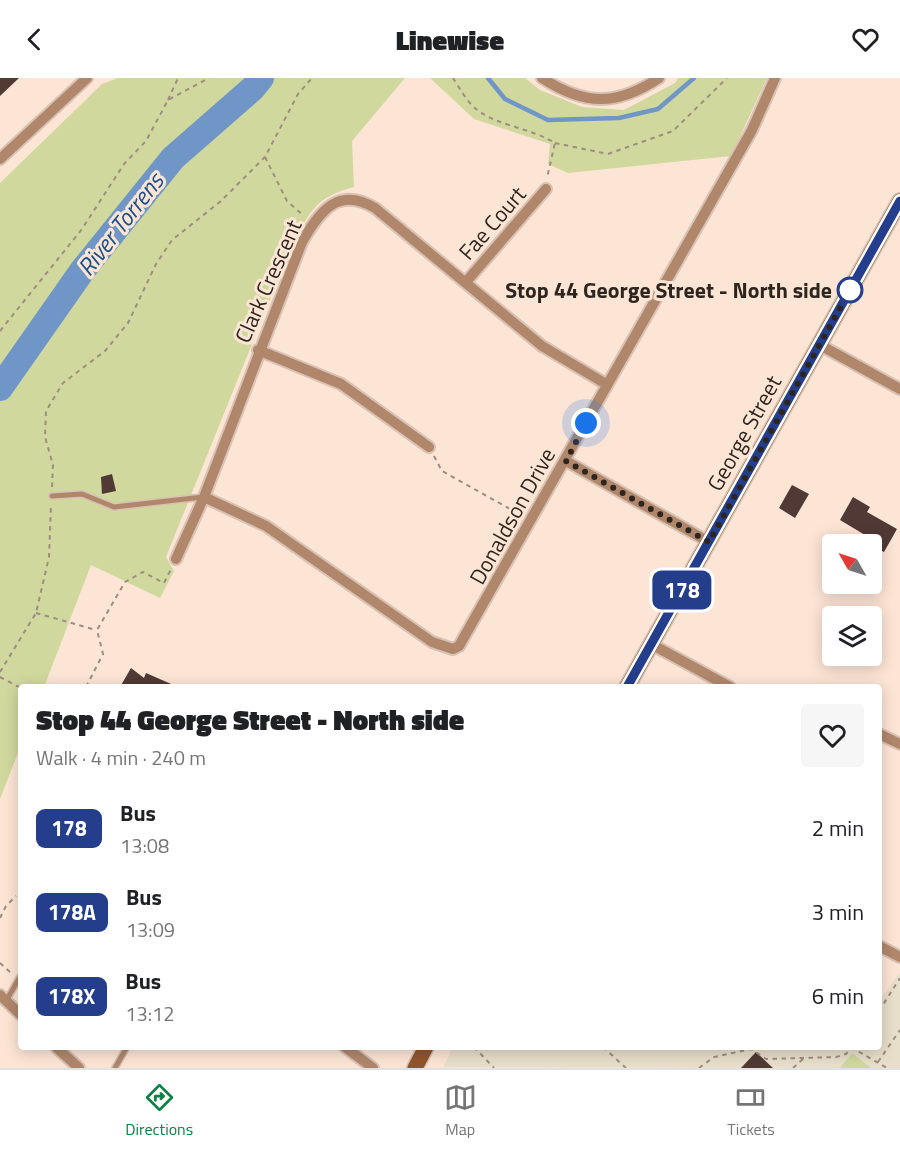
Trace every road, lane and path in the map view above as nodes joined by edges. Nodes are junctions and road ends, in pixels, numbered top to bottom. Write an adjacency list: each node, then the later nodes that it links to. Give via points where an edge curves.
1 (87, 78): 14 (street)
2 (178, 78): 11 (path)
3 (209, 78): 10 (path)
4 (312, 78): 13 (path, via 298,94)
5 (453, 78): 12 (path, via 475,109 506,124 537,132)
6 (542, 78): 7 (street, via 572,95 606,100 641,90)
7 (659, 78)
8 (728, 78): 12 (path, via 673,131 608,154)
9 (775, 78): 22 (street, Donaldson Drive, via 752,130)
10 (204, 80): 11 (path)
11 (168, 100): 19 (path, via 146,141 124,165 82,230)
12 (555, 143): 15 (path)
13 (265, 157): 17 (path, via 287,201); 26 (path, via 221,201 172,240 128,323 105,351 63,383 46,411 45,437 53,465)
14 (0, 159)
15 (545, 190): 18 (street, Fae Court)
16 (900, 201): 20 (street, George Street)
17 (312, 225): 18 (street, Clark Crescent, via 338,201 362,200 393,220); 21 (street, Clark Crescent)
18 (466, 282): 22 (street, Clark Crescent, via 542,346)
19 (0, 331)
20 (820, 345): 23 (street); 29 (street, George Street)
21 (258, 350): 24 (street, via 341,384); 27 (street, Clark Crescent)
22 (606, 384): 25 (street, Donaldson Drive)
23 (900, 389)
24 (429, 447): 28 (path, via 442,471)
25 (566, 461): 28 (street, Donaldson Drive); 29 (street)
26 (52, 496): 27 (lane, via 82,494 114,507); 31 (path, via 49,557)
27 (204, 497): 28 (street, Donaldson Drive, via 266,526 422,636 453,649 469,633); 30 (street, Clark Crescent)
28 (532, 521)
29 (709, 542): 33 (street, George Street)
30 (176, 559): 32 (path, via 164,583 143,572 125,582)
31 (36, 613): 32 (path); 34 (path)
32 (97, 630): 36 (path, via 103,654)
33 (651, 644): 37 (street, George Street); 38 (street)
34 (0, 672)
35 (0, 678): 39 (path)
36 (88, 684)
37 (629, 684)
38 (724, 684)
39 (18, 687)
40 (882, 735): 41 (street)
41 (900, 744)
42 (16, 896): 43 (path)
43 (0, 918)
44 (882, 948): 45 (street)
45 (900, 957)
46 (0, 963): 47 (path)
47 (18, 976)
48 (900, 978): 51 (path)
49 (18, 979): 50 (lane)
50 (3, 998): 52 (street)
51 (882, 1006)
52 (18, 1012)
53 (900, 1030): 65 (path)
54 (59, 1050): 66 (street)
55 (125, 1050): 67 (lane)
56 (349, 1050): 68 (street)
57 (424, 1050): 69 (street)
58 (477, 1050): 70 (path)
59 (606, 1050): 71 (path)
60 (746, 1050): 72 (path, via 714,1057)
61 (752, 1050): 64 (path, via 765,1059)
62 (849, 1050): 64 (path, via 836,1057)
63 (857, 1050): 65 (path)
64 (804, 1058): 73 (path)
65 (878, 1062): 74 (path)
66 (79, 1068)
67 (115, 1068)
68 (373, 1068)
69 (415, 1068)
70 (494, 1068)
71 (626, 1068)
72 (699, 1068)
73 (793, 1068)
74 (887, 1068)

